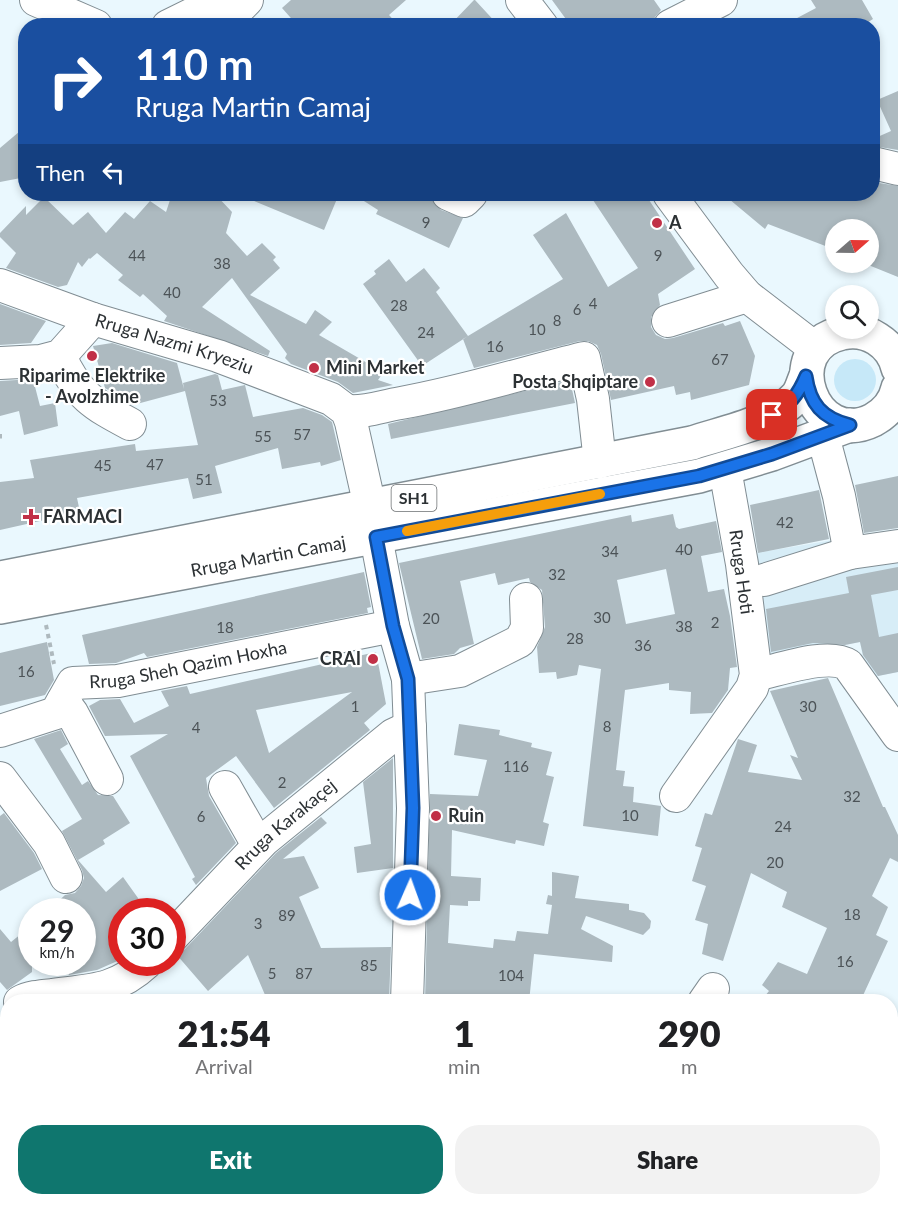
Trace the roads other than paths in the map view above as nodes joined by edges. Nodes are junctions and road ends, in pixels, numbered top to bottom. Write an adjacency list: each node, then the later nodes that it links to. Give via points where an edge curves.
1 (36, 0): 6 (street)
2 (221, 0): 7 (street)
3 (248, 0): 8 (street)
4 (522, 0): 9 (street)
5 (721, 0): 10 (street)
6 (78, 18)
7 (184, 18)
8 (229, 18)
9 (536, 18)
10 (686, 18)
11 (880, 165): 12 (street)
12 (898, 169)
13 (674, 201): 15 (street)
14 (0, 285): 16 (street, Rruga Nazmi Kryeziu)
15 (747, 296): 17 (street); 20 (street)
16 (93, 319): 19 (street); 23 (street, Rruga Nazmi Kryeziu, via 218,356 316,392)
17 (668, 321)
18 (893, 352): 20 (main road, via 870,335 841,333 828,339)
19 (60, 356): 21 (street, via 41,362); 24 (street, via 79,392 94,406)
20 (811, 362): 25 (main road, via 814,404); 26 (main road, Rruga Martin Camaj / SH1, via 798,395 783,409 760,420 692,443)
21 (0, 363)
22 (896, 398): 25 (main road, Rruga Martin Camaj, via 873,419)
23 (347, 411): 26 (street, via 448,394 584,358); 28 (street)
24 (130, 424)
25 (837, 430): 27 (main road, Rruga Martin Camaj / SH1); 30 (street, via 839,495)
26 (600, 462): 28 (main road, Rruga Martin Camaj / SH1)
27 (725, 469): 28 (main road, Rruga Martin Camaj / SH1); 36 (street, Rruga Hoti)
28 (373, 522): 31 (main road, Rruga Martin Camaj / SH1); 34 (main road, Rruga Martin Camaj / SH1); 35 (street)
29 (898, 546): 30 (street)
30 (850, 554): 32 (street)
31 (0, 578)
32 (764, 580)
33 (525, 599): 37 (street, via 527,628 520,640 460,671)
34 (0, 606)
35 (393, 626): 37 (street); 38 (street, Rruga Sheh Qazim Hoxha, via 118,681 73,683)
36 (756, 675): 41 (street, via 821,661 842,661); 45 (street, via 752,688)
37 (408, 679): 39 (street)
38 (65, 695): 40 (street, Rruga Sheh Qazim Hoxha, via 56,712); 43 (street)
39 (410, 727): 46 (street, Rruga Karakaçej, via 393,735); 51 (street, via 413,808)
40 (0, 731)
41 (898, 735)
42 (0, 778): 47 (street, via 49,843)
43 (107, 779)
44 (225, 788): 46 (street)
45 (676, 796)
46 (258, 845): 48 (street, Rruga Karakaçej)
47 (66, 877)
48 (186, 921)
49 (131, 976): 50 (street)
50 (100, 994)
51 (406, 994)

